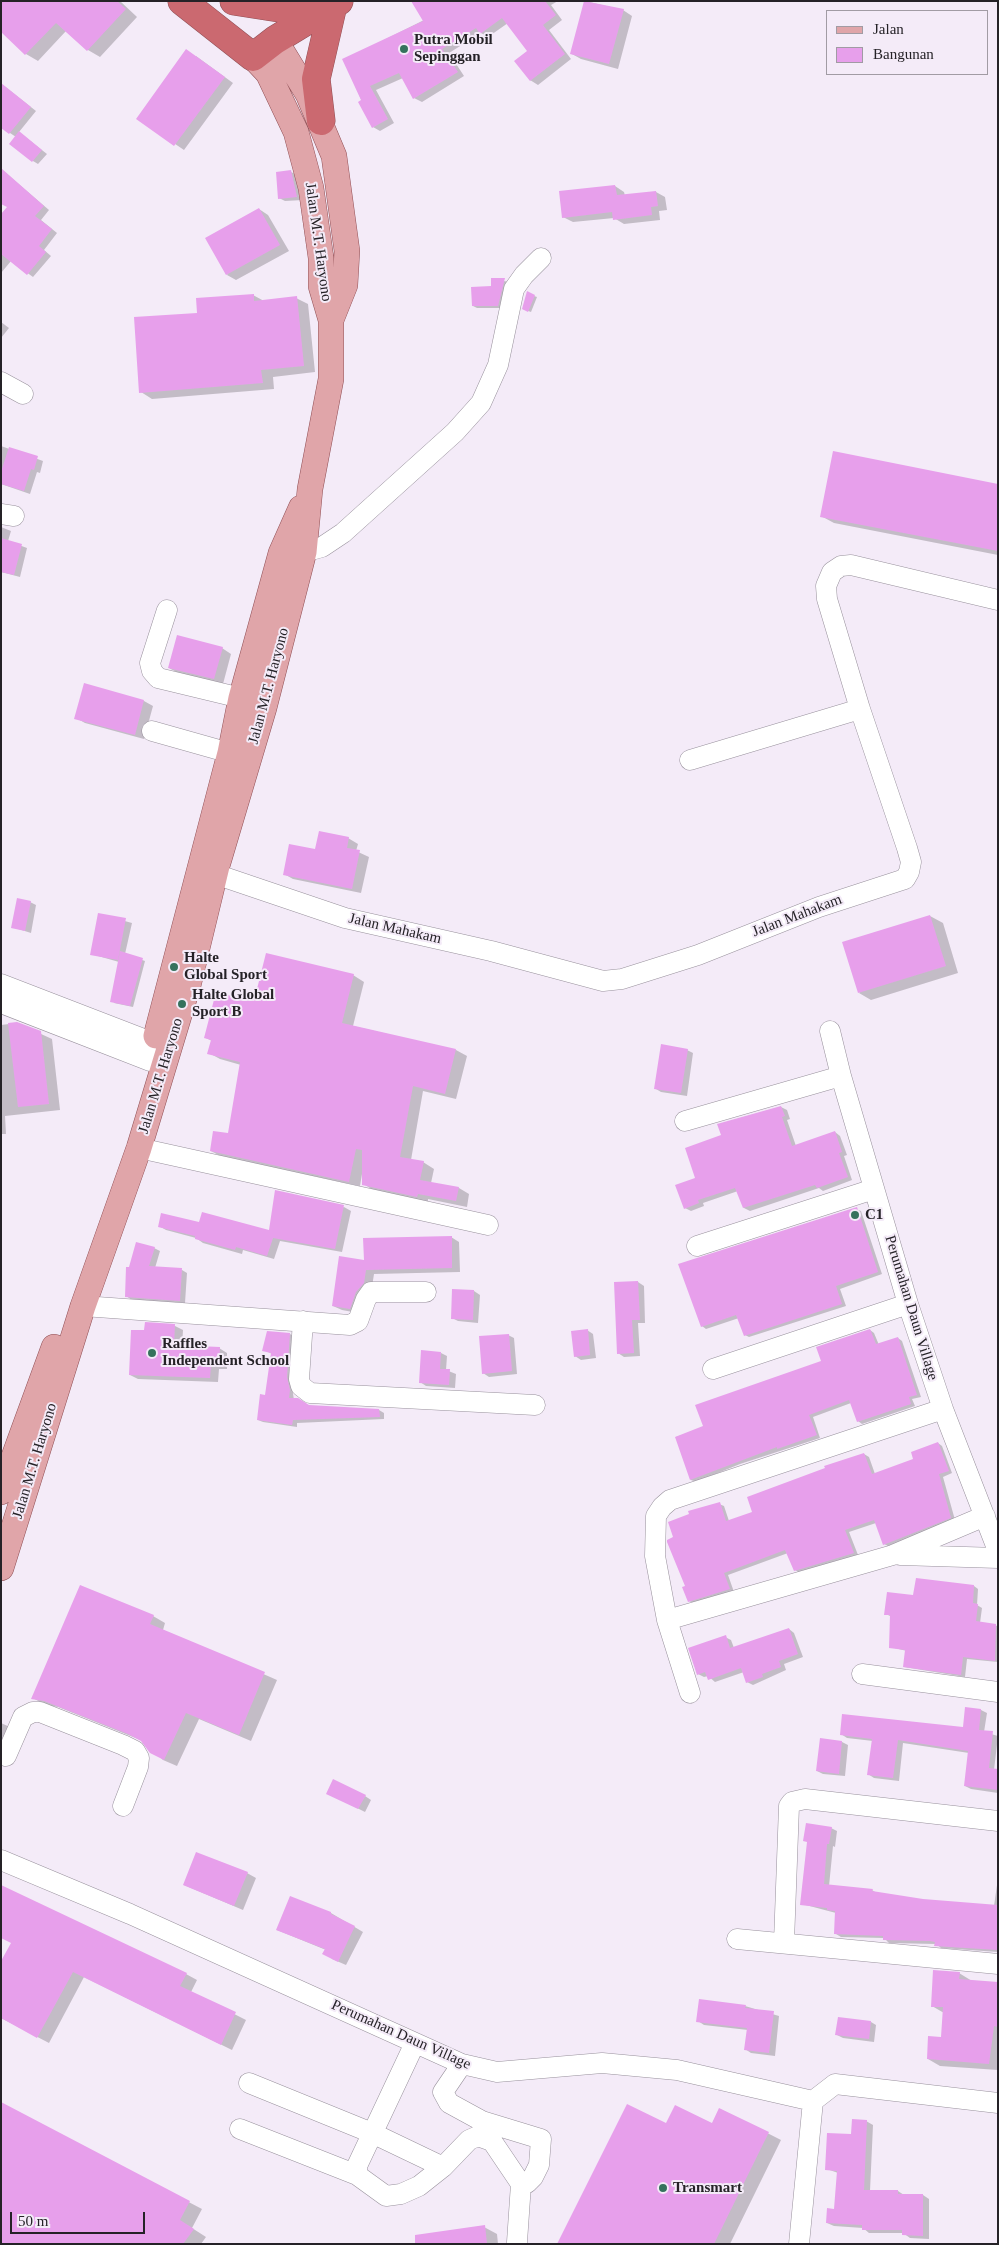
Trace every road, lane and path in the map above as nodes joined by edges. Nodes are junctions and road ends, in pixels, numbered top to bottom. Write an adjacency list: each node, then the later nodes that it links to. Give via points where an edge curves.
1 (182, 1): 5 (highway, Jalan M.T. Haryono)
2 (233, 1): 3 (highway, via 279,8); 4 (highway, Jalan M.T. Haryono)
3 (336, 3): 4 (highway); 6 (highway, via 316,79)
4 (275, 40): 5 (highway); 6 (main road, Jalan M.T. Haryono)
5 (252, 57): 8 (main road, Jalan M.T. Haryono, via 268,73 296,132 311,188 321,258 321,286)
6 (321, 121): 8 (main road, Jalan M.T. Haryono, via 334,156 347,251 345,285)
7 (541, 258): 12 (street, via 514,289 498,365 481,403 456,432 343,534 322,548)
8 (331, 320): 11 (main road, Jalan M.T. Haryono, via 330,379)
9 (1, 382): 10 (street)
10 (23, 394)
11 (310, 489): 12 (main road, Jalan M.T. Haryono); 15 (main road, Jalan M.T. Haryono, via 281,553)
12 (304, 552): 20 (main road, Jalan M.T. Haryono, via 264,708)
13 (998, 600): 16 (street, Jalan Mahakam, via 851,565 841,566 832,572 826,586 827,599)
14 (167, 610): 15 (street, via 150,664 152,671 158,678)
15 (241, 698): 18 (main road, Jalan M.T. Haryono)
16 (860, 709): 19 (street); 21 (street, Jalan Mahakam, via 907,848 910,862 905,879 819,907 698,955 622,979 603,981 345,918)
17 (152, 731): 18 (street)
18 (230, 753): 20 (main road, Jalan M.T. Haryono)
19 (690, 760)
20 (214, 846): 21 (main road, Jalan M.T. Haryono); 24 (main road, Jalan M.T. Haryono)
21 (215, 874): 27 (main road, Jalan M.T. Haryono, via 188,986)
22 (9, 996): 24 (street)
23 (830, 1031): 25 (street, Perumahan Daun Village)
24 (152, 1052): 38 (main road, Jalan M.T. Haryono, via 114,1181)
25 (841, 1076): 26 (street); 28 (street, Perumahan Daun Village)
26 (685, 1121)
27 (139, 1148): 29 (street); 33 (main road, Jalan M.T. Haryono)
28 (874, 1189): 30 (street); 32 (street, Perumahan Daun Village)
29 (488, 1225)
30 (697, 1246)
31 (426, 1292): 34 (street, via 371,1292 358,1321 350,1325)
32 (908, 1304): 35 (street); 37 (street, Perumahan Daun Village)
33 (84, 1306): 34 (street); 44 (main road, Jalan M.T. Haryono)
34 (303, 1320): 36 (street, via 299,1379 301,1386 310,1393)
35 (713, 1370)
36 (535, 1405)
37 (943, 1408): 40 (street, Perumahan Daun Village); 45 (street, via 670,1500 656,1516 655,1556)
38 (5, 1468): 39 (main road, Jalan M.T. Haryono)
39 (1, 1492)
40 (985, 1516): 41 (street, Perumahan Daun Village); 42 (street)
41 (998, 1551)
42 (893, 1555): 43 (street); 45 (street)
43 (998, 1558)
44 (1, 1568)
45 (667, 1620): 48 (street)
46 (862, 1674): 47 (street)
47 (998, 1692)
48 (690, 1693)
49 (6, 1756): 50 (street, via 22,1717 33,1712 123,1745 139,1758)
50 (123, 1806)
51 (998, 1821): 54 (street, via 805,1799 792,1802 789,1806)
52 (1, 1860): 56 (street, Perumahan Daun Village, via 130,1914)
53 (737, 1938): 54 (street)
54 (784, 1942): 55 (street)
55 (998, 1964)
56 (415, 2043): 57 (street, Perumahan Daun Village); 62 (street)
57 (462, 2064): 59 (street, Perumahan Daun Village, via 497,2072 602,2063 677,2070); 63 (street, via 443,2092 445,2097 449,2103 482,2121)
58 (249, 2083): 62 (street)
59 (813, 2101): 60 (street, via 835,2084); 68 (street)
60 (998, 2103)
61 (240, 2128): 65 (street)
62 (372, 2133): 64 (street); 65 (street, via 357,2166)
63 (495, 2133): 64 (street, via 469,2140); 66 (street); 66 (street, via 541,2139 539,2165 533,2177)
64 (443, 2167): 65 (street, via 419,2186 391,2196 376,2190)
65 (357, 2175)
66 (521, 2184): 67 (street)
67 (517, 2242)
68 (799, 2244)

